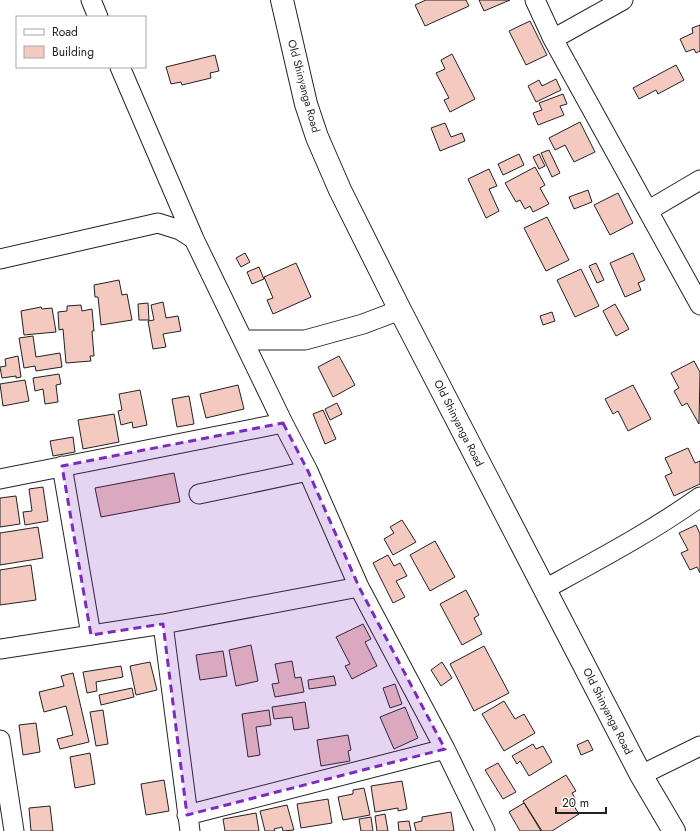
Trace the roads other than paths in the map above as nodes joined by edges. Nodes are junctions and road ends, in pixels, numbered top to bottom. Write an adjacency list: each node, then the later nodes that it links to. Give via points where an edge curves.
1 (91, 0): 5 (street)
2 (282, 0): 13 (main road, Old Shinyanga Road, via 306,104 317,136 340,190)
3 (535, 0): 6 (street)
4 (623, 0): 6 (street)
5 (98, 16)
6 (554, 39): 9 (street)
7 (120, 68): 10 (street)
8 (700, 180): 9 (street)
9 (649, 210): 12 (street)
10 (194, 239): 11 (street, via 180,230 158,223); 14 (street)
11 (0, 259)
12 (700, 305)
13 (400, 310): 14 (street, via 363,324 306,340); 22 (main road, Old Shinyanga Road)
14 (244, 340): 15 (street)
15 (283, 423): 16 (street); 17 (street)
16 (62, 466): 18 (street); 24 (street)
17 (308, 471): 19 (street); 21 (street)
18 (0, 478)
19 (198, 494)
20 (700, 497): 22 (street, via 635,539)
21 (359, 587): 23 (street); 28 (street)
22 (545, 589): 29 (main road, Old Shinyanga Road)
23 (164, 624): 24 (street); 30 (street)
24 (91, 635): 25 (street)
25 (0, 650)
26 (0, 740): 31 (street)
27 (700, 746): 29 (street)
28 (445, 749): 30 (street); 32 (street)
29 (641, 775): 33 (main road, Old Shinyanga Road)
30 (189, 823)
31 (14, 831)
32 (485, 831)
33 (674, 831)

